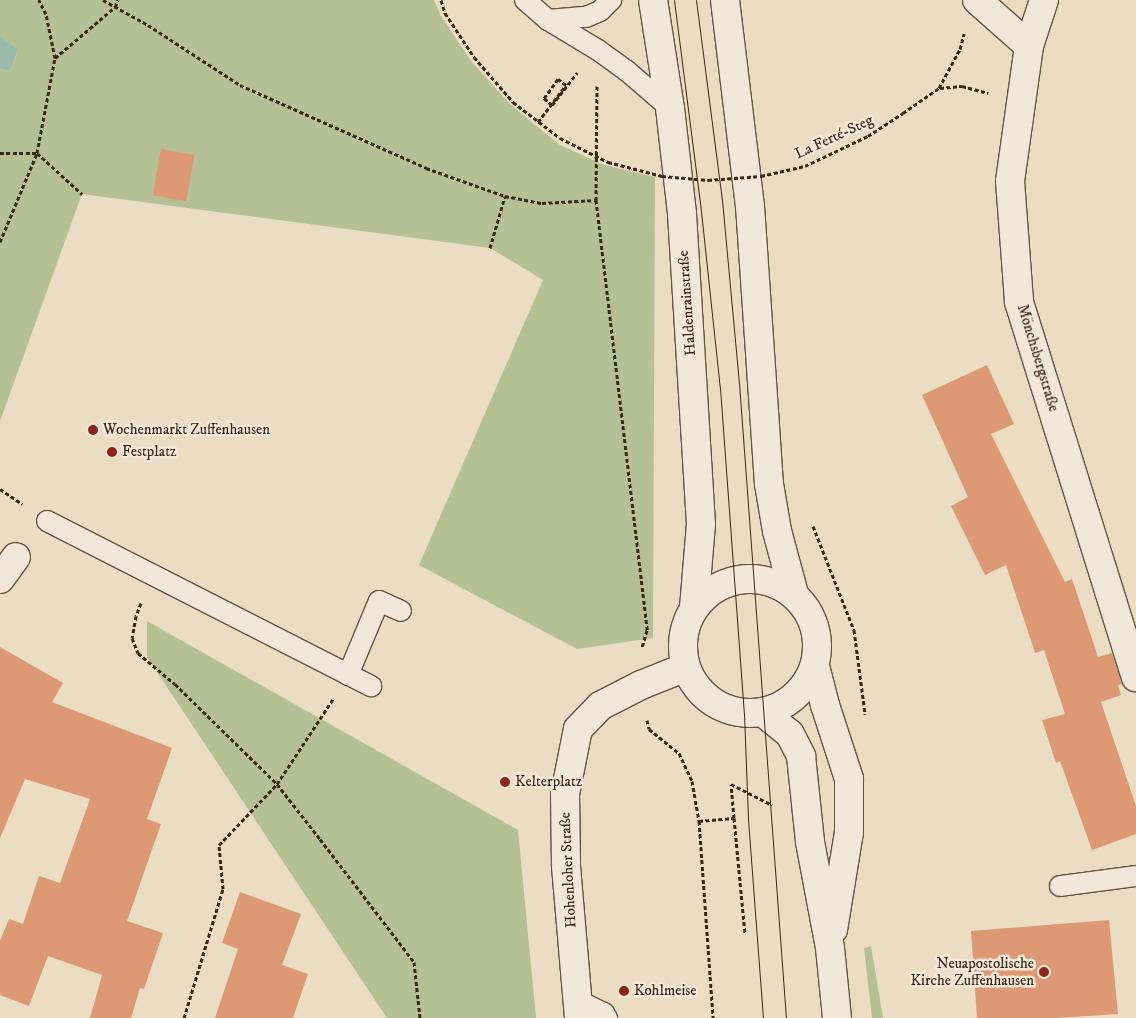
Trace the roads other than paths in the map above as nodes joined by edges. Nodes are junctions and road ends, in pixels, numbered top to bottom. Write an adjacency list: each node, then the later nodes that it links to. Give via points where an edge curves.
1 (525, 0): 7 (lane)
2 (611, 0): 7 (lane, via 600,11 586,17)
3 (654, 0): 9 (main road, Haldenrainstraße)
4 (725, 0): 13 (main road, Haldenrainstraße, via 750,206 769,484 777,531)
5 (1044, 0): 8 (main road, Mönchsbergstraße)
6 (972, 12): 8 (main road)
7 (548, 20): 9 (lane, via 598,50)
8 (1029, 46): 19 (main road, Mönchsbergstraße, via 1010,182 1020,302)
9 (670, 108): 14 (main road, Haldenrainstraße, via 682,214 699,482 701,524)
10 (47, 521): 18 (lane)
11 (16, 557): 12 (main road)
12 (0, 579)
13 (794, 594): 14 (main road, Haldenrainstraße, via 755,578 735,580 712,590); 16 (main road, Haldenrainstraße, via 816,627)
14 (694, 608): 17 (main road, Haldenrainstraße, via 685,627)
15 (401, 611): 18 (lane, via 379,601)
16 (815, 666): 21 (main road, Haldenrainstraße, via 797,696 782,707); 24 (main road, via 824,705 849,779 849,832)
17 (686, 667): 21 (main road, Haldenrainstraße, via 694,685 708,699 725,709 744,714); 25 (main road, Hohenloher Straße, via 600,706 578,729 565,794 566,865)
18 (348, 676): 20 (lane)
19 (1136, 677)
20 (371, 686)
21 (764, 713): 24 (main road, via 790,734 801,756 810,842)
22 (1136, 876): 23 (lane)
23 (1060, 886)
24 (830, 948): 27 (main road)
25 (578, 1009): 26 (lane, via 604,1013)
26 (607, 1018)
27 (837, 1018)

